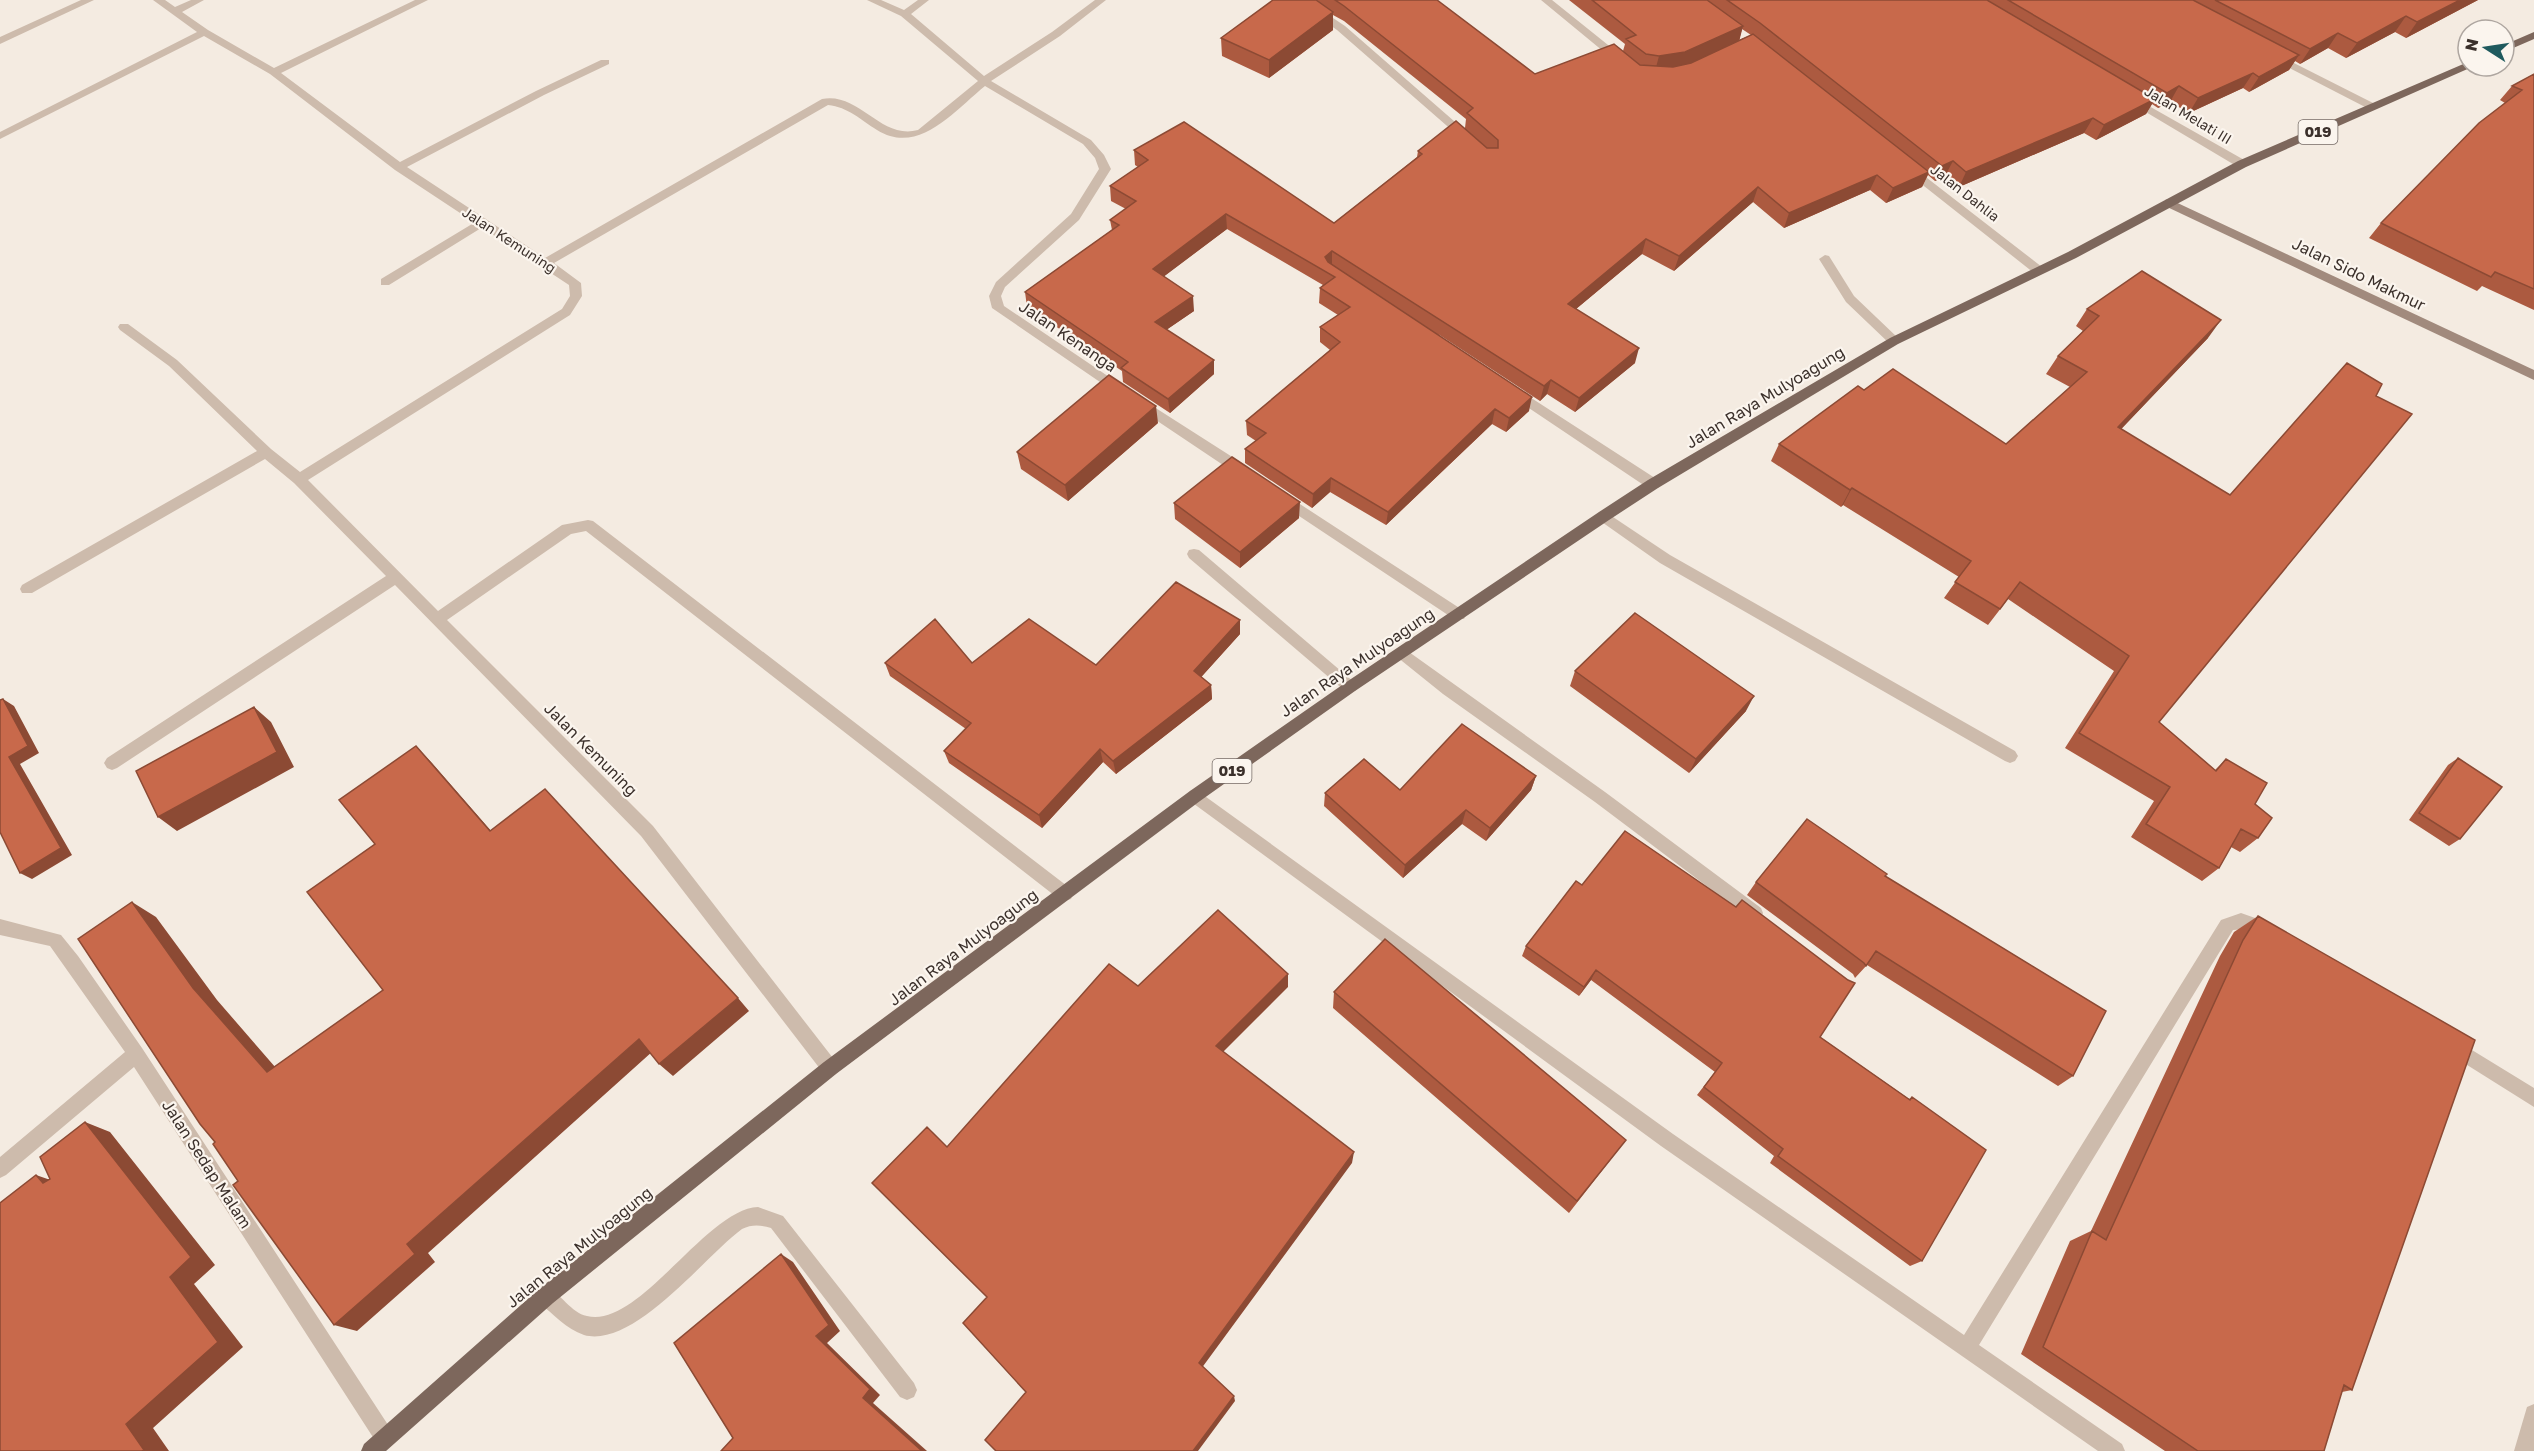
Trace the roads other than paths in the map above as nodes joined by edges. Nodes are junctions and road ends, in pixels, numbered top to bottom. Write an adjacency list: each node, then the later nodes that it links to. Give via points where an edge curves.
1 (88, 0): 14 (street)
2 (159, 0): 10 (street, Jalan Kemuning)
3 (199, 0): 10 (street)
4 (423, 0): 20 (street)
5 (872, 0): 11 (street)
6 (924, 0): 11 (street)
7 (1101, 0): 21 (street)
8 (1299, 0): 25 (street, via 1341,28)
9 (1546, 0): 18 (street)
10 (174, 12): 12 (street, Jalan Kemuning)
11 (905, 14): 21 (street)
12 (204, 32): 20 (street, Jalan Kemuning); 24 (street)
13 (2534, 35): 15 (main road)
14 (0, 41)
15 (2516, 43)
16 (2268, 52): 23 (street)
17 (605, 62): 28 (street)
18 (1632, 70)
19 (2456, 70): 23 (main road, Jalan Raya Mulyoagung / 019)
20 (274, 72): 28 (street, Jalan Kemuning)
21 (984, 81): 32 (street, via 911,137 893,136 841,102 826,101); 40 (street, Jalan Kenanga, via 1087,142 1105,169 1075,217 1000,285 995,296 999,308)
22 (2125, 96): 27 (street, Jalan Melati III)
23 (2373, 107): 27 (main road, Jalan Raya Mulyoagung / 019)
24 (0, 136)
25 (1473, 143)
26 (1899, 159): 33 (street, Jalan Dahlia)
27 (2242, 164): 29 (main road, Jalan Raya Mulyoagung / 019)
28 (399, 167): 30 (street, Jalan Kemuning)
29 (2169, 203): 33 (main road, Jalan Raya Mulyoagung / 019); 37 (main road, Jalan Sido Makmur)
30 (482, 222): 32 (street, Jalan Kemuning); 34 (street)
31 (1825, 259): 36 (street, via 1850,299)
32 (545, 263): 41 (street, Jalan Kemuning, via 575,283 576,296 566,312)
33 (2038, 270): 36 (main road, Jalan Raya Mulyoagung / 019)
34 (385, 282)
35 (124, 327): 39 (street, Jalan Kemuning, via 173,363)
36 (1894, 341): 42 (main road, Jalan Raya Mulyoagung / 019)
37 (2534, 375)
38 (1503, 384): 42 (street)
39 (266, 452): 41 (street, Jalan Kemuning); 47 (street)
40 (1251, 477)
41 (299, 479): 46 (street, Jalan Kemuning)
42 (1653, 484): 44 (main road, Jalan Raya Mulyoagung / 019)
43 (1271, 490): 48 (street)
44 (1604, 516): 48 (main road, Jalan Raya Mulyoagung / 019); 52 (street, via 1665,559)
45 (1194, 554): 51 (street)
46 (395, 578): 49 (street, Jalan Kemuning); 53 (street)
47 (27, 589)
48 (1459, 615): 50 (main road, Jalan Raya Mulyoagung / 019)
49 (437, 619): 55 (street, via 567,529 588,525); 61 (street, Jalan Kemuning, via 647,831)
50 (1402, 653): 51 (main road, Jalan Raya Mulyoagung / 019); 56 (street)
51 (1350, 687): 54 (main road, Jalan Raya Mulyoagung / 019)
52 (2010, 756)
53 (112, 763)
54 (1195, 796): 55 (main road, Jalan Raya Mulyoagung / 019); 65 (street, via 1668,1140)
55 (1065, 894): 61 (main road, Jalan Raya Mulyoagung / 019)
56 (1770, 925)
57 (0, 927): 60 (street, Jalan Sedap Malam, via 55,940)
58 (2283, 940): 65 (street, via 2254,923 2234,920 2227,925)
59 (2444, 1041): 62 (street)
60 (136, 1054): 63 (street); 68 (street, Jalan Sedap Malam)
61 (830, 1068): 64 (main road, Jalan Raya Mulyoagung / 019)
62 (2534, 1098)
63 (0, 1169)
64 (546, 1296): 66 (street, via 586,1326 605,1326 638,1311 745,1216 768,1218 777,1222); 68 (main road, Jalan Raya Mulyoagung / 019)
65 (1966, 1349): 70 (street)
66 (907, 1390)
67 (2534, 1414): 71 (street)
68 (385, 1438): 69 (main road, Jalan Raya Mulyoagung / 019)
69 (371, 1451)
70 (2115, 1451)
71 (2524, 1451)

